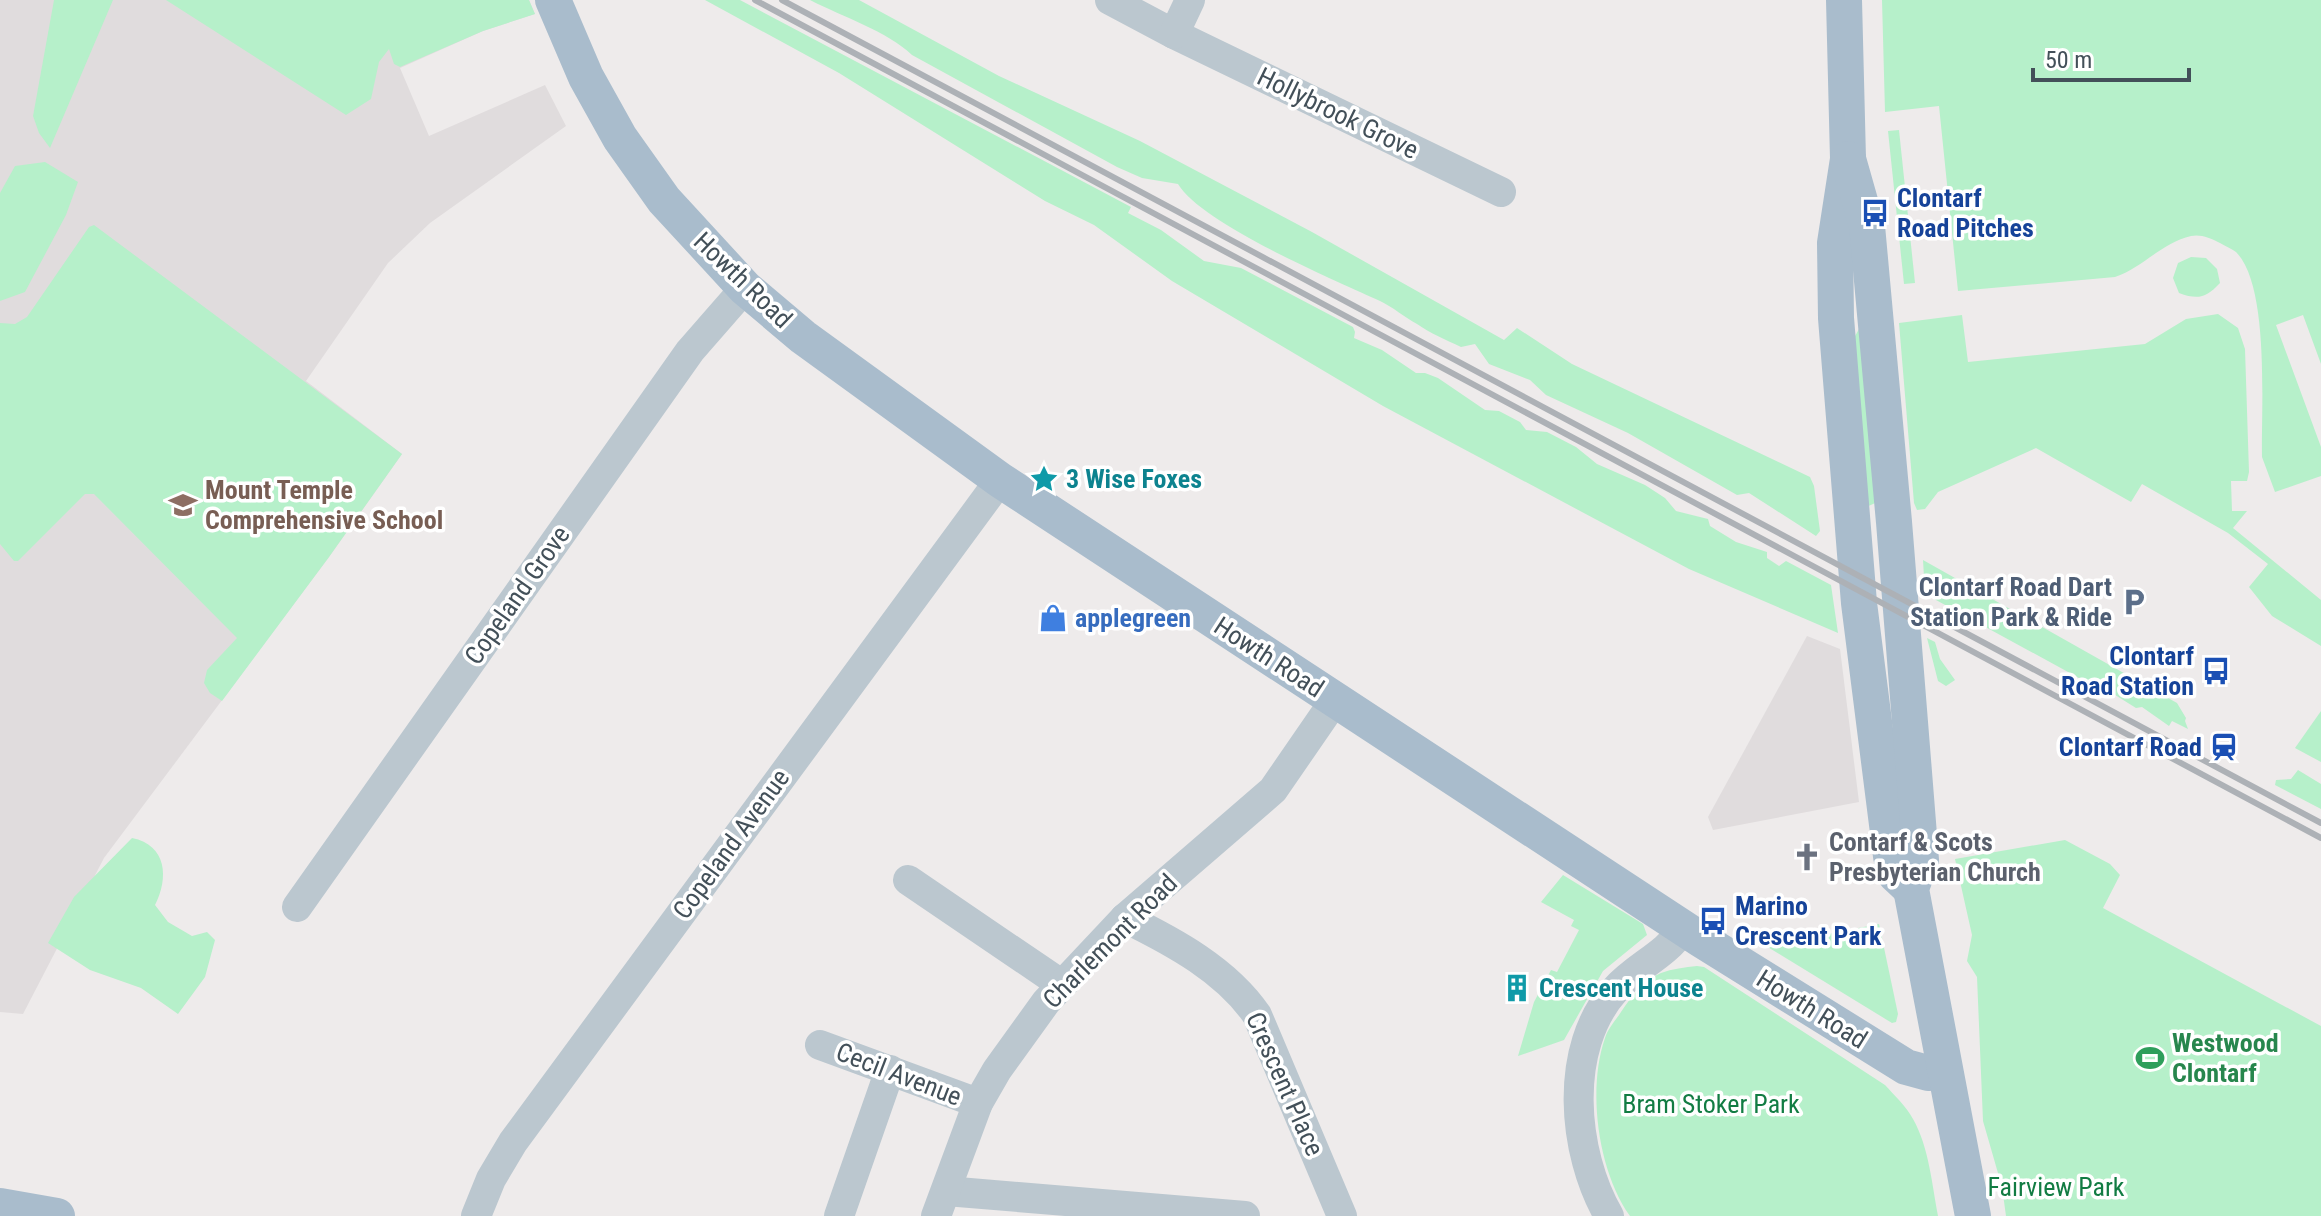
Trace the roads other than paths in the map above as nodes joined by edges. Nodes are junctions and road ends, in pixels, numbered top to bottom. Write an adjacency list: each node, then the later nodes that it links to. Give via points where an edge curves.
1 (553, 0): 7 (main road, Howth Road, via 620,138 664,200)
2 (1110, 0): 5 (street, Hollybrook Grove)
3 (1190, 0): 5 (street)
4 (1844, 0): 17 (main road, via 1848,159 1835,243 1842,410 1859,603 1891,856 1895,874 1911,889)
5 (1174, 34): 6 (street, Hollybrook Grove)
6 (1501, 192)
7 (745, 288): 8 (main road, Howth Road, via 803,337); 11 (street, Copeland Grove, via 690,351)
8 (1000, 480): 9 (main road, Howth Road); 22 (street, Copeland Avenue, via 508,1150)
9 (1335, 700): 12 (street, Charlemont Road, via 1273,790); 13 (main road, Howth Road)
10 (908, 880): 14 (street)
11 (297, 907)
12 (1125, 918): 14 (street, Charlemont Road); 25 (street, Crescent Place, via 1199,960 1244,995)
13 (1683, 929): 17 (main road, Howth Road, via 1904,1065); 26 (street, via 1672,946 1616,988 1586,1035 1579,1077 1581,1131)
14 (1061, 984): 18 (street, Charlemont Road)
15 (820, 1045): 16 (street, Cecil Avenue)
16 (890, 1070): 18 (street, Cecil Avenue); 23 (street)
17 (1945, 1072): 27 (main road)
18 (978, 1103): 19 (street, Charlemont Road)
19 (941, 1203): 24 (street)
20 (0, 1206): 21 (main road)
21 (57, 1216)
22 (476, 1216)
23 (839, 1216)
24 (1245, 1216)
25 (1342, 1216)
26 (1609, 1216)
27 (1973, 1216)

